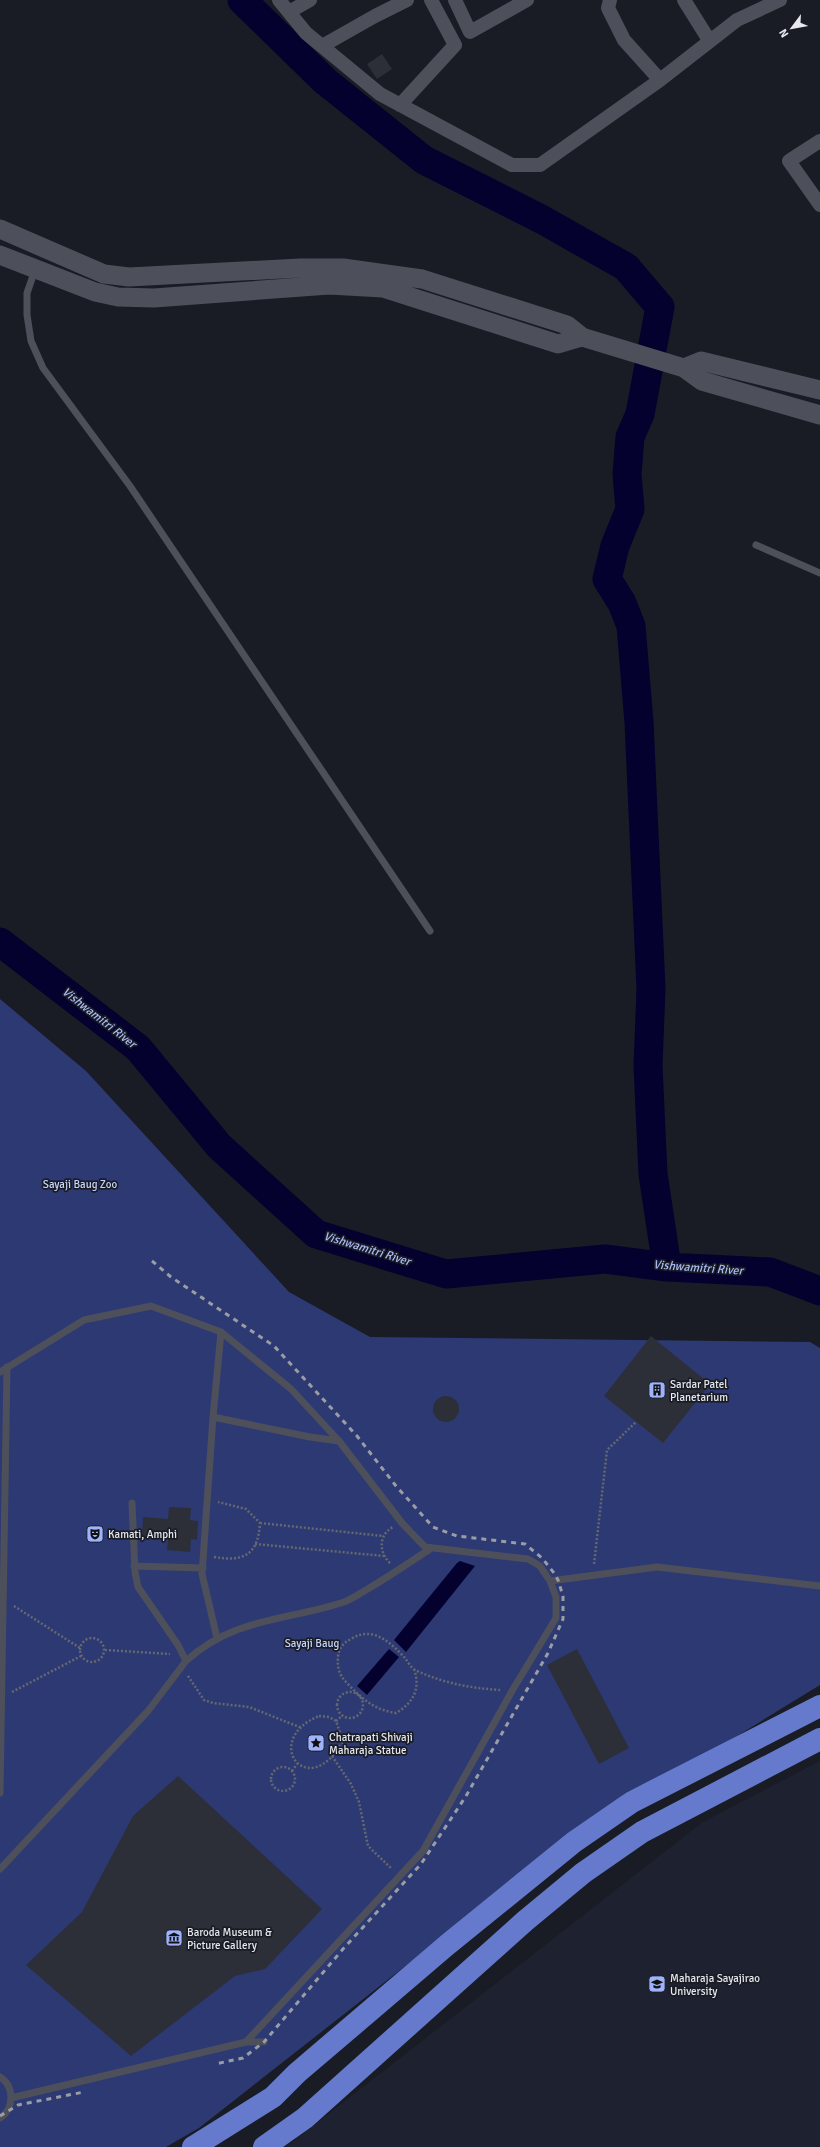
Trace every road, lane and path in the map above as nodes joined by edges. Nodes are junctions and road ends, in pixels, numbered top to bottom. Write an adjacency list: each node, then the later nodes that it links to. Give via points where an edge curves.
1 (279, 0): 10 (street)
2 (310, 0): 10 (street)
3 (407, 0): 12 (street)
4 (431, 0): 14 (street, via 455,45)
5 (455, 0): 6 (street, via 470,32)
6 (527, 0)
7 (610, 0): 13 (street, via 608,8 624,40)
8 (684, 0): 11 (street)
9 (780, 0): 11 (street, via 737,20)
10 (289, 12): 12 (street, via 306,33)
11 (709, 40): 13 (street)
12 (322, 46): 14 (street, via 380,94)
13 (660, 80): 14 (street, via 540,165 512,165)
14 (400, 106)
15 (820, 141): 16 (street, via 789,161)
16 (820, 205)
17 (0, 229): 21 (street, via 104,274)
18 (0, 255): 19 (street)
19 (36, 269): 23 (street, via 95,292); 30 (lane, via 27,292 27,315 31,341 42,368 130,486)
20 (233, 271): 21 (street, via 129,277); 22 (street); 24 (street, via 343,268 422,280 567,325)
21 (117, 275): 23 (street)
22 (231, 293): 23 (street, via 154,298); 24 (street, via 329,285 382,288 558,344)
23 (113, 296)
24 (582, 338): 25 (street)
25 (684, 368): 26 (street, via 701,361); 27 (street, via 702,381)
26 (820, 390)
27 (820, 415)
28 (756, 545): 29 (lane)
29 (820, 574)
30 (430, 931)
31 (221, 1332): 32 (lane, via 151,1306 84,1320); 34 (lane); 36 (lane, via 291,1389)
32 (7, 1367): 33 (lane); 52 (lane)
33 (0, 1372)
34 (212, 1417): 36 (lane); 37 (lane)
35 (636, 1422): 49 (path, via 607,1450)
36 (339, 1441): 40 (lane)
37 (207, 1500): 39 (path, via 230,1503 246,1509); 44 (lane)
38 (132, 1503): 46 (lane)
39 (260, 1523): 41 (path); 42 (path, via 259,1538)
40 (402, 1523): 41 (path); 43 (lane)
41 (383, 1536): 45 (path, via 381,1545)
42 (255, 1544): 44 (path, via 245,1557 232,1560); 45 (path)
43 (430, 1549): 48 (lane); 50 (lane, via 528,1559 540,1566)
44 (204, 1556): 47 (lane)
45 (384, 1556): 48 (path)
46 (134, 1566): 47 (lane); 56 (lane, via 138,1587)
47 (203, 1568): 53 (lane, via 210,1616)
48 (397, 1571): 53 (lane, via 345,1602 256,1622)
49 (593, 1576): 50 (lane); 51 (lane, via 657,1567)
50 (550, 1581): 60 (lane, via 556,1597 556,1618)
51 (820, 1586)
52 (3, 1599): 54 (path); 62 (lane)
53 (217, 1638): 58 (lane)
54 (80, 1648): 55 (path, via 84,1641 95,1638 102,1642); 57 (path)
55 (105, 1650): 56 (path); 57 (path, via 102,1658 94,1663 86,1661)
56 (182, 1654): 58 (lane)
57 (81, 1656): 62 (path)
58 (184, 1664): 66 (path, via 204,1700 249,1707); 72 (lane, via 148,1711)
59 (414, 1669): 60 (path, via 454,1685); 61 (path, via 417,1688 413,1700 396,1713 384,1712 371,1706); 61 (path, via 397,1649 379,1636 367,1633 356,1635 339,1649 337,1666 343,1680)
60 (512, 1691): 73 (lane, via 423,1852)
61 (358, 1695): 64 (path, via 362,1702 362,1711 351,1718); 64 (path, via 350,1692 340,1697 337,1709)
62 (2, 1698): 71 (lane)
63 (820, 1706): 79 (highway, via 632,1802 574,1842 447,1945 297,2073 273,2097)
64 (342, 1716): 65 (path)
65 (336, 1721): 66 (path, via 319,1716); 68 (path, via 343,1741)
66 (302, 1728): 69 (path, via 291,1744 290,1753)
67 (820, 1739): 80 (highway, via 642,1832 583,1873 305,2118)
68 (332, 1756): 69 (path, via 311,1768); 73 (path, via 351,1784 359,1802 368,1846)
69 (297, 1764): 70 (path)
70 (292, 1770): 70 (path, via 295,1778 290,1788 282,1791 275,1788 270,1777 274,1770 282,1766)
71 (0, 1793)
72 (0, 1869)
73 (401, 1877): 74 (lane)
74 (246, 2042): 75 (lane); 77 (lane)
75 (264, 2042)
76 (0, 2077): 77 (lane, via 8,2085)
77 (11, 2098): 78 (lane, via 9,2109)
78 (0, 2118)
79 (193, 2147)
80 (264, 2147)

